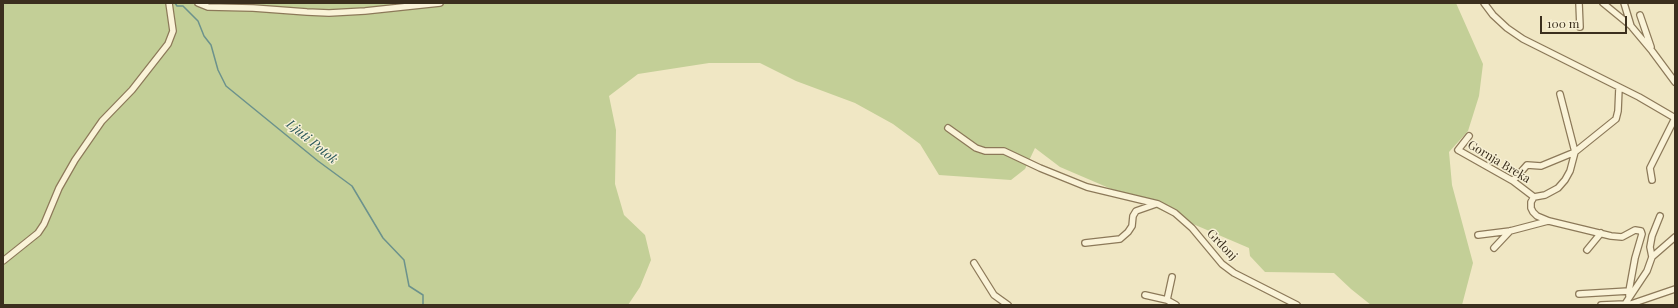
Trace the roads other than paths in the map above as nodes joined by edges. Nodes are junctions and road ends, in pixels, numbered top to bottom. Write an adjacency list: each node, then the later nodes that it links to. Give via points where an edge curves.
1 (169, 3): 33 (street, via 173,31 168,44 132,90 102,121 66,177 38,233)
2 (198, 3): 3 (street, via 208,7 329,13)
3 (440, 3)
4 (1484, 3): 13 (street, via 1498,20 1523,39)
5 (1579, 3): 9 (street)
6 (1603, 3): 10 (street)
7 (1624, 3): 10 (street)
8 (1640, 15): 11 (street)
9 (1580, 26)
10 (1631, 26): 11 (street)
11 (1652, 51): 12 (street)
12 (1675, 82)
13 (1619, 88): 15 (street); 18 (street, via 1616,119)
14 (1560, 94): 18 (street)
15 (1675, 118): 19 (street, via 1650,168)
16 (948, 128): 22 (street, Grdonj, via 984,151 1004,151 1087,187)
17 (1469, 136): 20 (street, Gornja Breka, via 1458,150)
18 (1575, 152): 20 (street, via 1541,166 1527,165); 21 (street, via 1570,171 1558,188)
19 (1652, 180)
20 (1513, 181): 21 (street, Gornja Breka)
21 (1534, 198): 24 (street, Gornja Breka, via 1531,202 1533,212)
22 (1158, 204): 29 (street, via 1136,211 1128,232 1120,239); 44 (street, Grdonj, via 1175,213 1192,228 1217,259 1228,268)
23 (1660, 216): 32 (street, via 1652,236)
24 (1549, 220): 25 (street, Gornja Breka); 26 (street, Gornja Breka)
25 (1510, 231): 27 (street, Gornja Breka); 30 (street)
26 (1601, 233): 31 (street); 38 (street, Gornja Breka, via 1622,237 1635,230 1641,231)
27 (1478, 235)
28 (1675, 237): 32 (street)
29 (1085, 243)
30 (1494, 248)
31 (1587, 250)
32 (1652, 257): 38 (street, via 1647,271)
33 (3, 261)
34 (974, 263): 42 (street, via 994,295)
35 (1172, 277): 40 (street)
36 (1675, 289): 41 (street)
37 (1579, 294): 38 (street)
38 (1629, 294): 41 (street)
39 (1145, 295): 40 (street)
40 (1167, 300): 43 (street)
41 (1627, 304): 45 (street)
42 (1008, 305)
43 (1176, 305)
44 (1297, 305)
45 (1601, 305)

